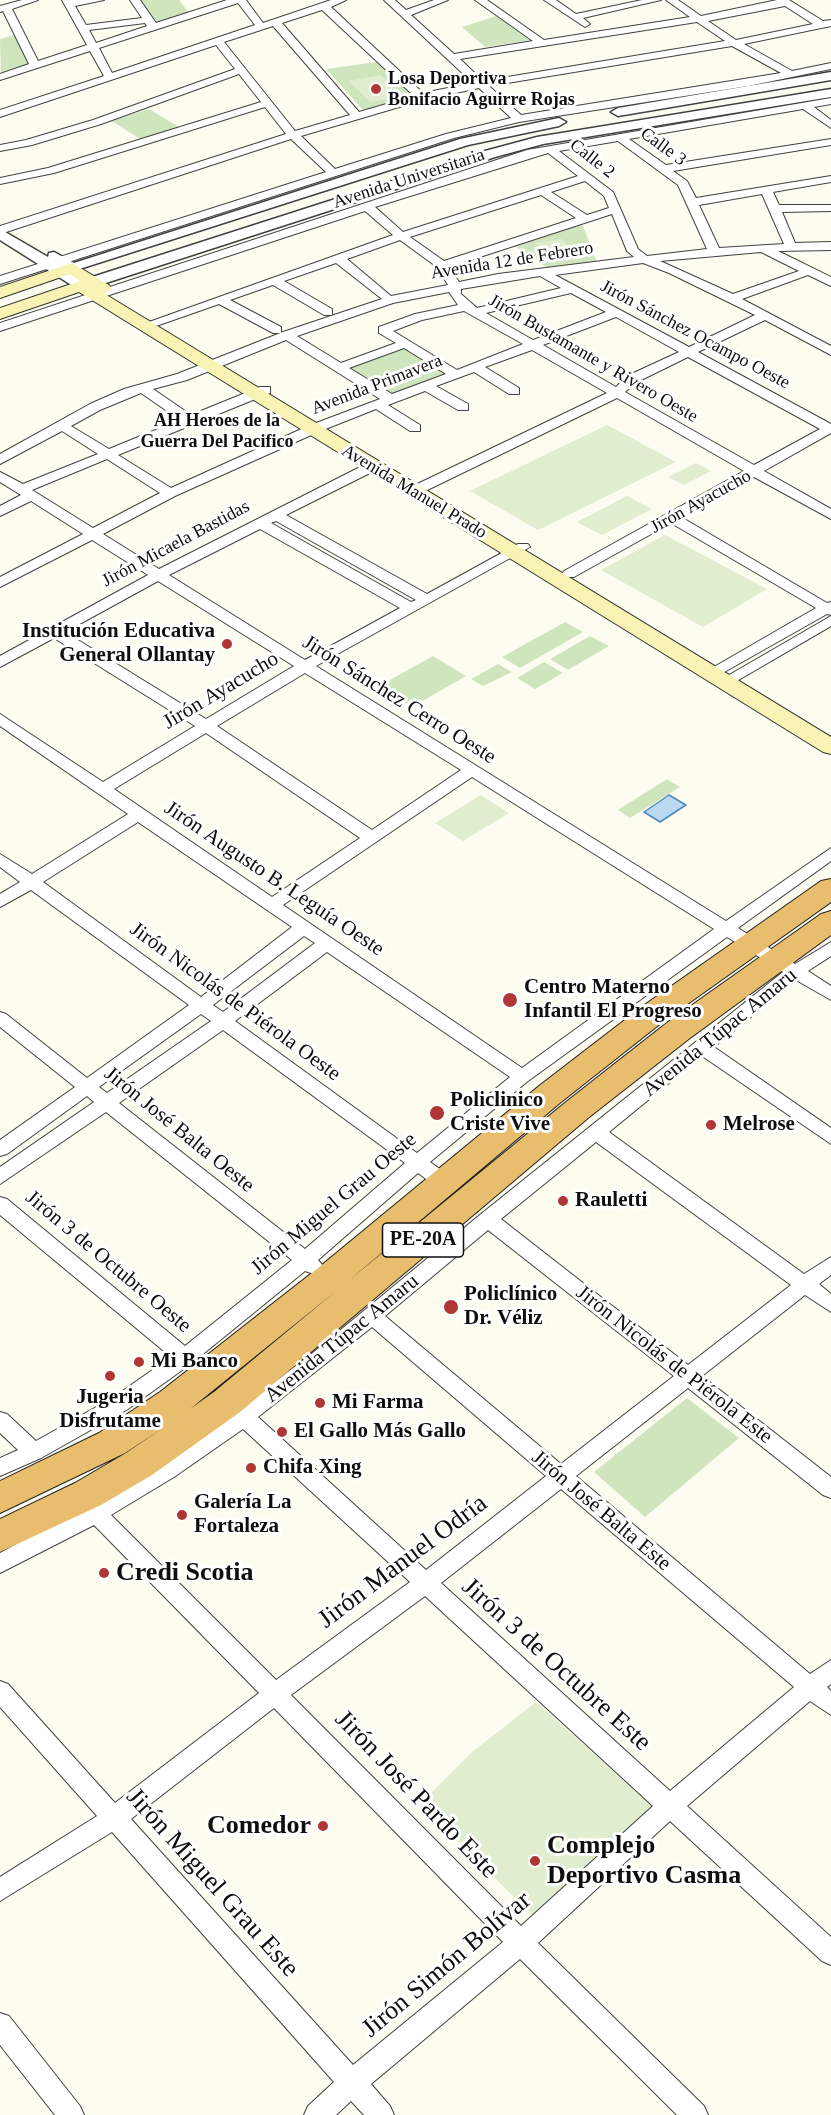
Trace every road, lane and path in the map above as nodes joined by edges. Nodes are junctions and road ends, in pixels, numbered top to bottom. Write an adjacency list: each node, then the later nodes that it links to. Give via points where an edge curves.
1 (33, 0): 15 (street)
2 (99, 0): 13 (street)
3 (135, 0): 20 (street)
4 (239, 0): 20 (street); 22 (street)
5 (341, 0): 14 (street)
6 (389, 0): 16 (street)
7 (443, 0): 16 (street)
8 (480, 0): 26 (street)
9 (549, 0): 17 (street)
10 (656, 0): 17 (street)
11 (671, 0): 18 (street)
12 (784, 1): 18 (street); 21 (street)
13 (68, 2): 23 (street)
14 (324, 6): 19 (street); 40 (street)
15 (3, 9): 30 (street)
16 (404, 14): 29 (street)
17 (575, 17): 24 (street)
18 (700, 19): 24 (street); 27 (street)
19 (275, 22): 22 (street); 47 (street)
20 (150, 23): 23 (street); 28 (street)
21 (826, 24): 27 (street)
22 (261, 27): 25 (street)
23 (83, 28): 28 (street)
24 (600, 34): 26 (street)
25 (218, 41): 32 (street); 36 (street)
26 (542, 43): 29 (street)
27 (734, 43): 33 (street); 38 (street)
28 (93, 46): 30 (street); 36 (street)
29 (452, 57): 38 (street)
30 (35, 65): 35 (street)
31 (831, 66): 33 (street)
32 (241, 70): 43 (street); 54 (street, via 97,122)
33 (792, 75): 37 (street)
34 (831, 76): 42 (street, Avenida Universitaria)
35 (0, 77)
36 (110, 78): 46 (street)
37 (748, 83): 42 (street); 48 (street)
38 (482, 84): 40 (street); 48 (street)
39 (831, 93): 45 (street, Avenida Universitaria)
40 (421, 97): 47 (street)
41 (831, 101): 44 (street, Avenida Universitaria)
42 (684, 102): 82 (street, Avenida Universitaria, via 527,127 465,142)
43 (267, 103): 51 (street); 60 (street, via 50,171)
44 (807, 107): 49 (street); 50 (street, Avenida Universitaria)
45 (737, 109): 50 (street); 76 (street, Avenida Universitaria, via 542,140)
46 (0, 114)
47 (357, 116): 51 (street)
48 (519, 119): 57 (street)
49 (831, 125)
50 (655, 131): 52 (street, Avenida Universitaria)
51 (292, 135): 57 (street); 69 (street)
52 (620, 137): 55 (street, Avenida Universitaria); 56 (street, Calle 3)
53 (831, 142): 56 (street)
54 (0, 148)
55 (550, 149): 58 (street, Calle 2); 64 (street, Avenida Universitaria, via 513,157)
56 (662, 169): 63 (street, Calle 3, via 683,183)
57 (333, 173): 82 (street)
58 (586, 177): 62 (street); 66 (street, Calle 2, via 609,194)
59 (831, 179): 61 (street)
60 (0, 181)
61 (766, 190): 63 (street); 67 (street)
62 (542, 191): 68 (street); 70 (street)
63 (694, 202): 75 (street, Calle 3)
64 (365, 205): 70 (street, Jirón Bustamante y Rivero Oeste); 71 (street, Avenida Universitaria)
65 (831, 208): 67 (street)
66 (616, 209): 68 (street); 78 (street, Calle 2, via 633,250)
67 (774, 209): 73 (street)
68 (586, 219): 79 (street)
69 (2, 228): 82 (street, Avenida Manuel Prado)
70 (401, 236): 77 (street); 79 (street, Jirón Bustamante y Rivero Oeste)
71 (255, 241): 76 (street); 82 (street, Avenida Universitaria)
72 (831, 246): 73 (street, Avenida 12 de Febrero)
73 (791, 247): 74 (street, Avenida 12 de Febrero)
74 (762, 248): 75 (street, Avenida 12 de Febrero); 80 (street)
75 (714, 252): 78 (street, Avenida 12 de Febrero)
76 (168, 258): 82 (street, Avenida Universitaria)
77 (338, 258): 84 (street); 89 (street)
78 (645, 260): 81 (street, Avenida 12 de Febrero); 90 (street)
79 (442, 265): 86 (street, Jirón Bustamante y Rivero Oeste)
80 (809, 271): 85 (street); 90 (street)
81 (541, 272): 86 (street, Avenida 12 de Febrero); 87 (street, Jirón Sánchez Ocampo Oeste)
82 (77, 277): 83 (street, Avenida Universitaria); 88 (main road, Avenida Universitaria); 95 (main road, Avenida Universitaria); 97 (main road, Avenida Manuel Prado); 98 (street, Avenida Universitaria); 104 (main road, Avenida Manuel Prado)
83 (0, 280)
84 (273, 280): 91 (street); 93 (street)
85 (831, 282)
86 (455, 286): 92 (street, Jirón Bustamante y Rivero Oeste, via 455,295); 99 (street, Avenida 12 de Febrero, via 390,300)
87 (572, 289): 92 (street); 94 (street, Jirón Sánchez Ocampo Oeste)
88 (0, 293)
89 (385, 296)
90 (732, 298): 96 (street)
91 (220, 299): 97 (street); 99 (street)
92 (470, 310): 100 (street, via 385,327 385,332); 101 (street, Jirón Bustamante y Rivero Oeste)
93 (328, 312)
94 (616, 313): 101 (street, Avenida Primavera); 102 (street, Jirón Sánchez Ocampo Oeste)
95 (0, 314)
96 (764, 316): 102 (street); 103 (street)
97 (154, 322): 104 (main road, Avenida Manuel Prado)
98 (0, 327)
99 (282, 332): 104 (street, Avenida 12 de Febrero); 106 (street)
100 (405, 344): 106 (street); 107 (street)
101 (531, 344): 105 (street, Avenida Primavera); 112 (street, Jirón Bustamante y Rivero Oeste)
102 (688, 351): 112 (street, via 632,379); 120 (street, Jirón Sánchez Ocampo Oeste)
103 (831, 351)
104 (214, 363): 109 (street, Avenida 12 de Febrero, via 182,377); 111 (main road, Avenida Manuel Prado)
105 (474, 366): 107 (street, Avenida Primavera); 110 (street)
106 (338, 368): 113 (street)
107 (454, 374): 108 (street, Avenida Primavera)
108 (424, 385): 113 (street, Avenida Primavera); 115 (street)
109 (142, 387): 116 (street); 117 (street, Avenida 12 de Febrero)
110 (514, 391)
111 (260, 392): 116 (street); 118 (main road, Avenida Manuel Prado)
112 (617, 393): 124 (street, Jirón Bustamante y Rivero Oeste); 126 (street)
113 (390, 399): 114 (street, Avenida Primavera)
114 (377, 404): 118 (street, Avenida Primavera); 119 (street)
115 (463, 408)
116 (189, 420): 121 (street)
117 (63, 426): 121 (street); 122 (street, Avenida 12 de Febrero)
118 (317, 427): 123 (main road, Avenida Manuel Prado); 126 (main road, Avenida Manuel Prado); 127 (street, Avenida Primavera)
119 (415, 428)
120 (831, 429): 124 (street, Jirón Ayacucho)
121 (106, 453): 127 (street); 128 (street)
122 (0, 460)
123 (373, 466): 126 (main road, Avenida Manuel Prado); 130 (street, Jirón Micaela Bastidas)
124 (756, 472): 131 (street, Jirón Bustamante y Rivero Oeste); 132 (street, Jirón Ayacucho)
125 (0, 476): 128 (street, Jirón Sánchez Cerro Oeste)
126 (418, 489): 135 (main road, Avenida Manuel Prado)
127 (170, 492): 134 (street, Avenida Primavera)
128 (25, 493): 129 (street); 134 (street, Jirón Sánchez Cerro Oeste)
129 (0, 512)
130 (274, 514): 133 (street, Jirón Micaela Bastidas); 139 (street)
131 (831, 514)
132 (672, 518): 136 (street, Jirón Ayacucho); 141 (street)
133 (259, 522): 137 (street, Jirón Micaela Bastidas); 140 (street)
134 (90, 533): 137 (street, Jirón Sánchez Cerro Oeste); 138 (street, Avenida Primavera)
135 (518, 550): 136 (main road, Avenida Manuel Prado); 139 (street, Jirón Ayacucho); 145 (main road, Avenida Manuel Prado)
136 (569, 574): 145 (main road, Avenida Manuel Prado)
137 (158, 575): 142 (street, Jirón Micaela Bastidas); 144 (street, Jirón Sánchez Cerro Oeste)
138 (0, 583)
139 (427, 600): 140 (street, Jirón Ayacucho)
140 (411, 608): 144 (street, Jirón Ayacucho)
141 (830, 611): 145 (street)
142 (55, 632): 143 (street, Jirón Micaela Bastidas); 147 (street)
143 (0, 662)
144 (305, 666): 147 (street, Jirón Ayacucho); 150 (street, Jirón Sánchez Cerro Oeste)
145 (724, 674): 148 (main road, Avenida Manuel Prado); 149 (main road, Avenida Manuel Prado)
146 (0, 719): 151 (street, Jirón Augusto B. Leguía Oeste)
147 (207, 726): 151 (street, Jirón Ayacucho); 153 (street)
148 (831, 732)
149 (831, 747)
150 (472, 770): 153 (street); 164 (street, Jirón Sánchez Cerro Oeste)
151 (103, 789): 152 (street, Jirón Augusto B. Leguía Oeste)
152 (139, 814): 156 (street); 159 (street, Jirón Augusto B. Leguía Oeste)
153 (372, 838): 159 (street)
154 (831, 853): 164 (street, Jirón Miguel Grau Oeste)
155 (0, 859): 156 (street, Jirón Nicolás de Piérola Oeste)
156 (31, 882): 158 (street); 166 (street, Jirón Nicolás de Piérola Oeste)
157 (831, 888): 164 (highway, Avenida Túpac Amaru / PE-20A)
158 (0, 902)
159 (272, 905): 161 (street, Jirón Augusto B. Leguía Oeste)
160 (831, 921): 164 (highway, Avenida Túpac Amaru / PE-20A)
161 (304, 927): 162 (street, Jirón Augusto B. Leguía Oeste); 166 (street)
162 (327, 943): 168 (street); 170 (street, Jirón Augusto B. Leguía Oeste)
163 (831, 948): 164 (street, Avenida Túpac Amaru)
164 (762, 950): 165 (street, Jirón Sánchez Cerro Oeste); 169 (street, Avenida Túpac Amaru); 170 (street, Jirón Miguel Grau Oeste); 178 (highway, Avenida Túpac Amaru / PE-20A, via 644,1020); 196 (highway, Avenida Túpac Amaru / PE-20A, via 227,1402 139,1464 88,1494)
165 (831, 994)
166 (202, 1005): 168 (street, Jirón Nicolás de Piérola Oeste); 171 (street)
167 (0, 1018): 171 (street, Jirón José Balta Oeste)
168 (223, 1021): 172 (street); 176 (street, Jirón Nicolás de Piérola Oeste)
169 (702, 1047): 173 (street, Avenida Túpac Amaru); 174 (street)
170 (522, 1077): 176 (street, Jirón Miguel Grau Oeste)
171 (88, 1087): 172 (street, Jirón José Balta Oeste); 175 (street)
172 (108, 1103): 177 (street); 182 (street, Jirón José Balta Oeste)
173 (596, 1132): 180 (street, Avenida Túpac Amaru); 183 (street)
174 (831, 1137)
175 (0, 1149)
176 (417, 1163): 178 (street, Jirón Nicolás de Piérola Oeste); 182 (street, Jirón Miguel Grau Oeste)
177 (0, 1177)
178 (444, 1182): 182 (highway, Avenida Túpac Amaru / PE-20A)
179 (0, 1204): 186 (street, Jirón 3 de Octubre Oeste)
180 (488, 1219): 185 (street, Avenida Túpac Amaru); 187 (street, Jirón Nicolás de Piérola Este)
181 (831, 1264): 183 (street, Jirón Manuel Odría)
182 (317, 1269): 186 (street, Jirón Miguel Grau Oeste); 194 (highway, Avenida Túpac Amaru / PE-20A, via 145,1421 112,1443)
183 (805, 1285): 184 (street); 187 (street, Jirón Manuel Odría)
184 (831, 1304)
185 (372, 1316): 188 (street, Avenida Túpac Amaru); 192 (street, Jirón José Balta Este)
186 (185, 1357): 190 (street, Jirón Miguel Grau Oeste, via 121,1403)
187 (688, 1376): 192 (street, Jirón Manuel Odría); 193 (street, Jirón Nicolás de Piérola Este)
188 (244, 1417): 195 (street, Avenida Túpac Amaru, via 167,1471); 198 (street, Jirón 3 de Octubre Este)
189 (0, 1420): 190 (street)
190 (34, 1452): 191 (street, Jirón Miguel Grau Oeste)
191 (0, 1467)
192 (560, 1477): 198 (street, Jirón Manuel Odría); 200 (street, Jirón José Balta Este)
193 (831, 1489)
194 (0, 1498)
195 (96, 1513): 197 (street, Avenida Túpac Amaru); 202 (street, Jirón José Pardo Este)
196 (0, 1536)
197 (0, 1564)
198 (424, 1584): 202 (street, Jirón Manuel Odría); 204 (street, Jirón 3 de Octubre Este)
199 (831, 1670): 200 (street, Jirón Simón Bolívar)
200 (812, 1688): 203 (street, Jirón José Balta Este); 204 (street, Jirón Simón Bolívar)
201 (0, 1690): 205 (street, Jirón Miguel Grau Este)
202 (276, 1692): 205 (street, Jirón Manuel Odría); 207 (street, Jirón José Pardo Este)
203 (831, 1705)
204 (670, 1806): 207 (street, Jirón Simón Bolívar); 208 (street, Jirón 3 de Octubre Este)
205 (115, 1817): 206 (street, Jirón Manuel Odría); 210 (street, Jirón Miguel Grau Este)
206 (0, 1890)
207 (521, 1943): 210 (street, Jirón Simón Bolívar); 214 (street, Jirón José Pardo Este)
208 (831, 1953)
209 (0, 2025): 211 (street)
210 (352, 2083): 212 (street, Jirón Simón Bolívar); 213 (street, Jirón Miguel Grau Este)
211 (71, 2115)
212 (317, 2115)
213 (381, 2115)
214 (695, 2115)

